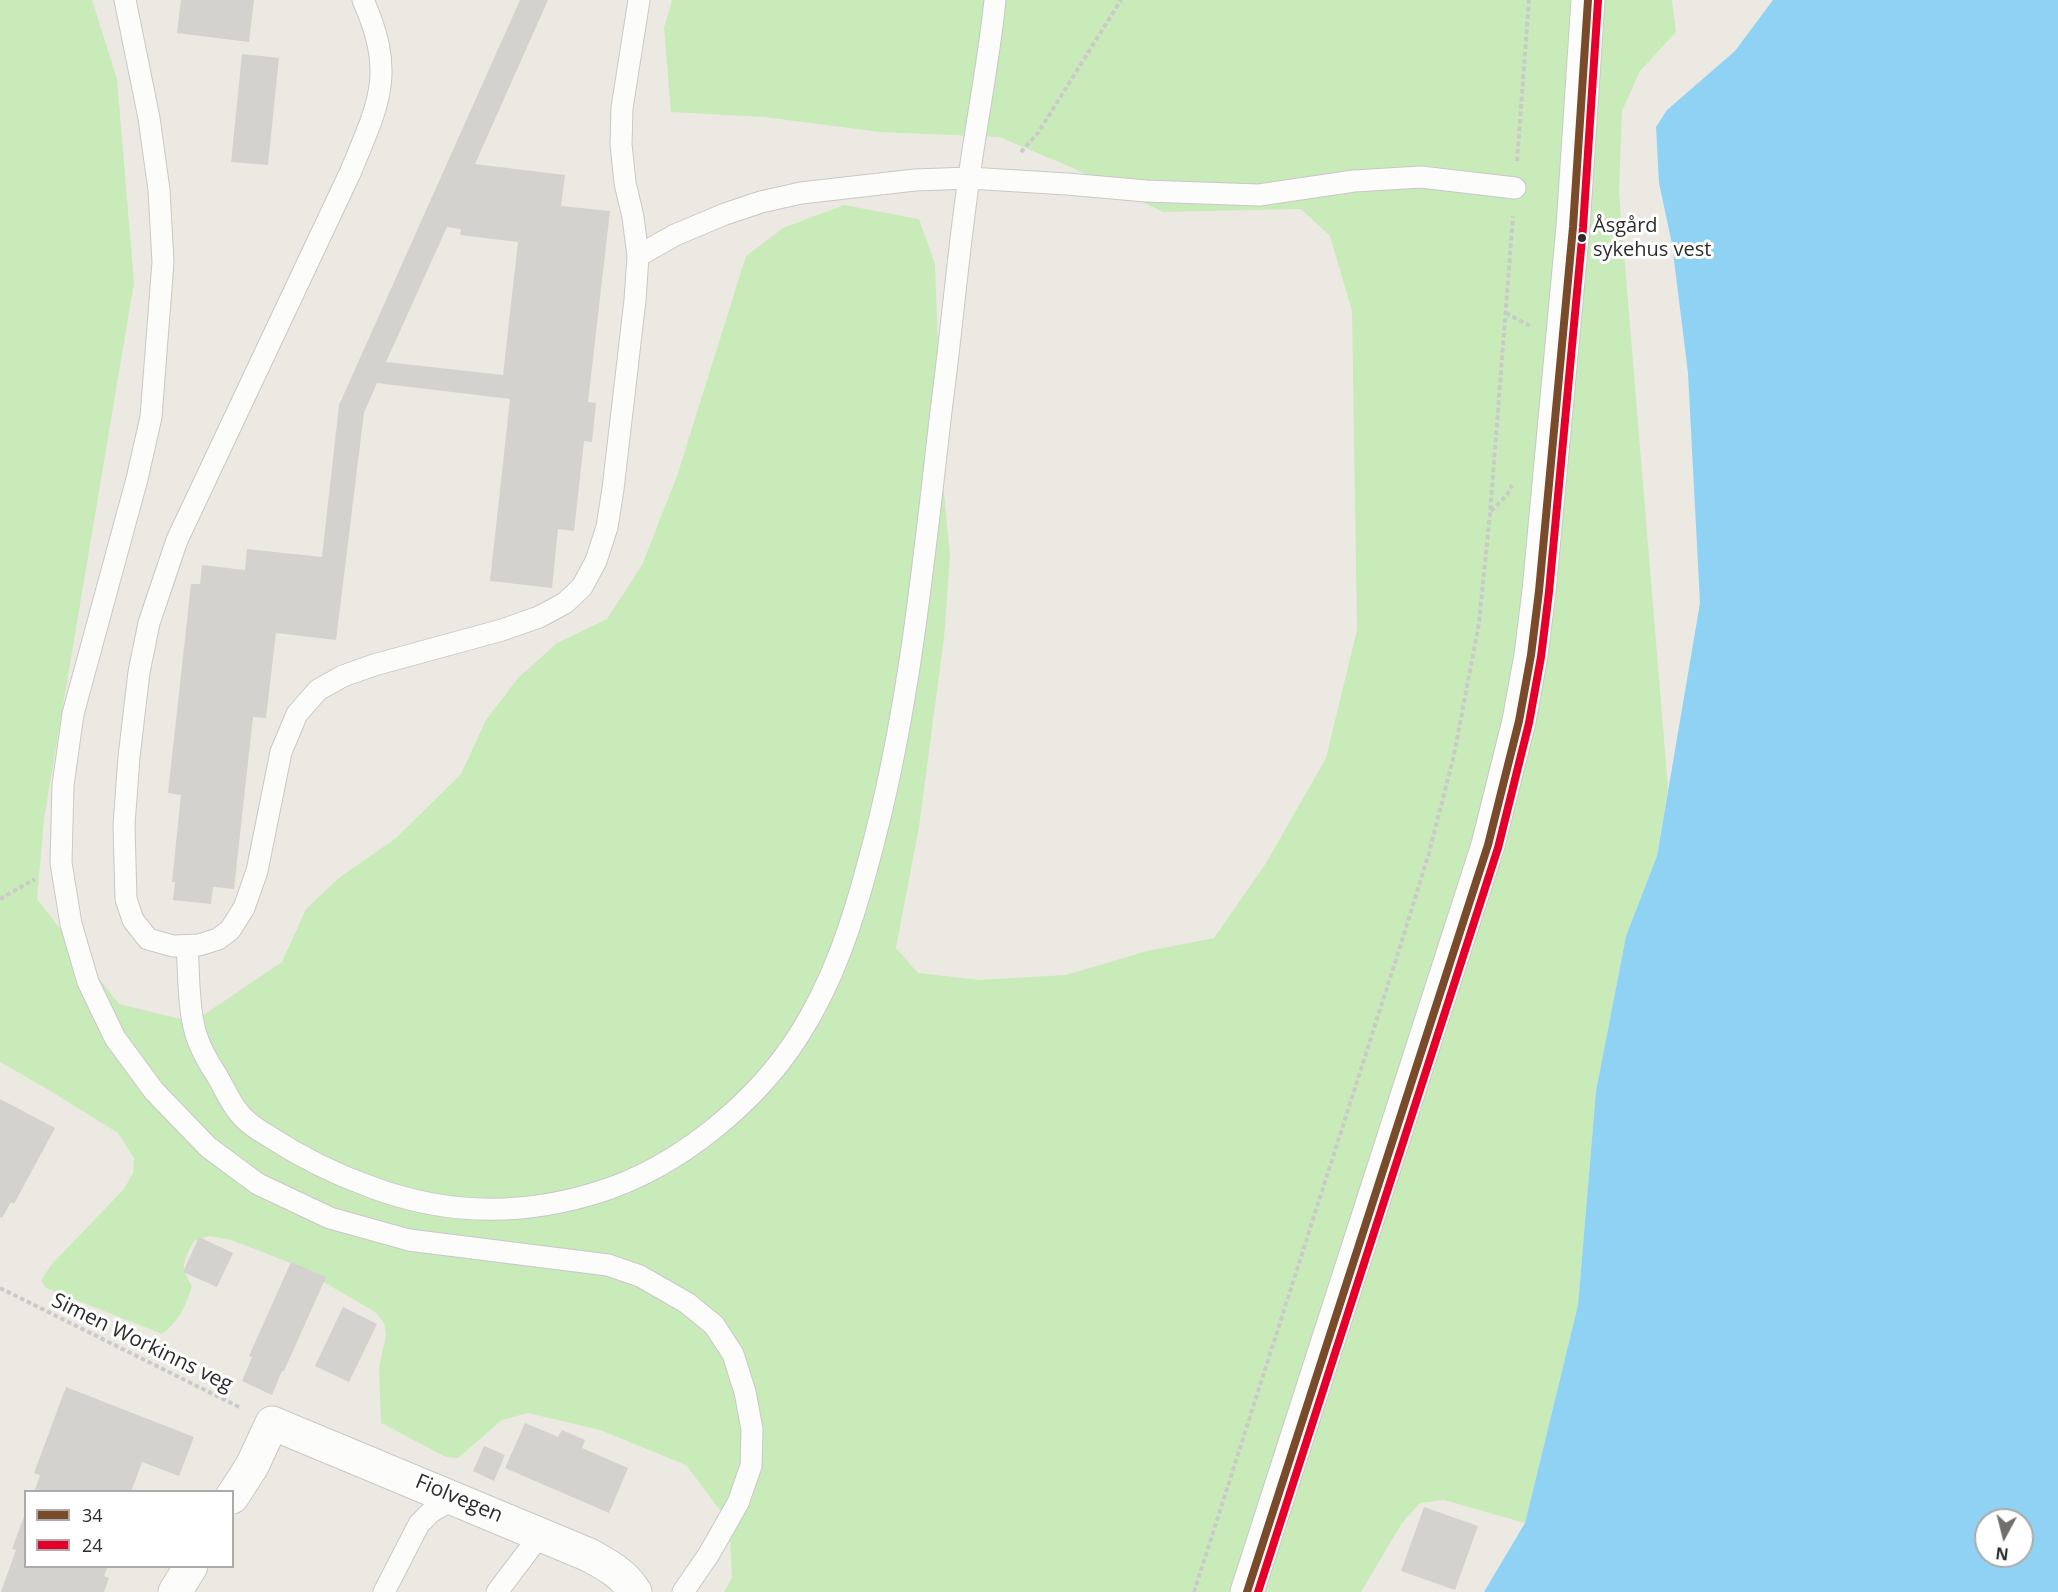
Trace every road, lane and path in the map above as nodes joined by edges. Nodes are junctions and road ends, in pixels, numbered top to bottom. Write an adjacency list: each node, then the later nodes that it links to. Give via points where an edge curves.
1 (125, 0): 16 (lane, via 159,190 163,262 160,304 151,417 73,714 63,785)
2 (363, 0): 18 (lane, via 381,55 381,87 371,121 177,540 149,623 139,672 124,825 126,899 133,920 148,939)
3 (639, 0): 11 (lane, via 622,108 621,144)
4 (995, 0): 8 (lane)
5 (1121, 0): 9 (path, via 1038,133)
6 (1529, 0): 10 (path)
7 (1588, 0): 31 (street, via 1573,227 1546,526 1519,721 1488,845)
8 (969, 178): 9 (lane); 11 (lane, via 801,193 724,214); 18 (lane, via 910,666 880,820 862,888 824,989 781,1062 740,1105 669,1160 622,1184 578,1199 495,1211 449,1208 394,1196 297,1155 238,1113 208,1062 193,1024)
9 (994, 180): 10 (lane, via 1259,195 1354,181 1421,177)
10 (1515, 188): 12 (path)
11 (638, 256): 18 (lane, via 607,526 596,561 582,587 565,603 539,617 374,665 318,690 297,714 281,752 257,871 244,909 230,930 218,939)
12 (1506, 313): 13 (path); 15 (path)
13 (1533, 328)
14 (1515, 480): 15 (path)
15 (1490, 512): 30 (path, via 1479,623 1467,693 1429,853)
16 (61, 863): 17 (path); 29 (lane, via 71,924 88,982 115,1038 154,1091 208,1147 258,1184 330,1218 409,1240 608,1265 640,1276 714,1325 733,1354 745,1392 752,1430 750,1466 738,1503)
17 (0, 899)
18 (187, 947)
19 (0, 1288): 20 (path, Simen Workinns veg)
20 (272, 1423): 21 (street); 22 (street, Fiolvegen)
21 (234, 1494)
22 (455, 1498): 23 (street, Fiolvegen); 26 (lane, via 419,1524)
23 (541, 1534): 27 (lane); 28 (street, Fiolvegen, via 611,1567)
24 (190, 1568): 25 (street)
25 (176, 1592)
26 (384, 1592)
27 (497, 1592)
28 (635, 1592)
29 (683, 1592)
30 (1194, 1592)
31 (1247, 1592)

